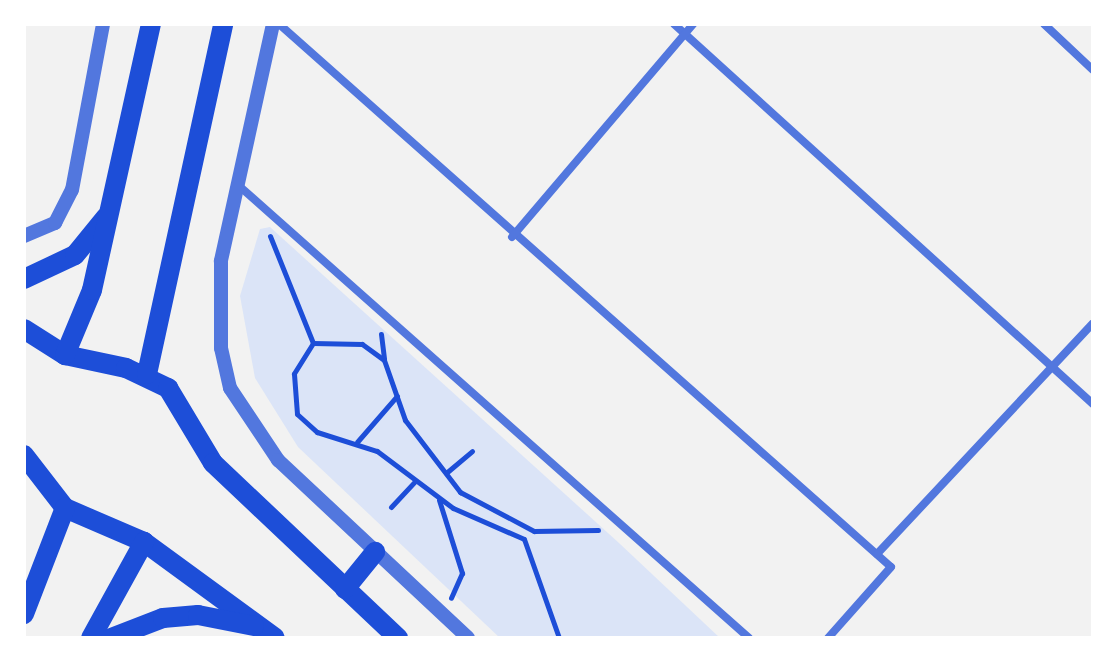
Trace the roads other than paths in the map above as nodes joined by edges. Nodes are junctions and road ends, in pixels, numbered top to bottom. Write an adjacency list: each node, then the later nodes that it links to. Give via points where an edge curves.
1 (103, 24): 12 (street, via 72,190 55,223)
2 (151, 24): 11 (main road)
3 (223, 24): 19 (main road)
4 (276, 24): 10 (street); 13 (street)
5 (674, 24): 8 (street)
6 (693, 24): 8 (street)
7 (1044, 24): 9 (street)
8 (684, 33): 13 (street); 18 (street)
9 (1093, 70)
10 (237, 185): 24 (street, via 218,302 230,388 278,460); 33 (street)
11 (112, 206): 14 (main road, via 75,255); 17 (main road, via 92,290)
12 (24, 236)
13 (512, 237): 25 (street)
14 (24, 279)
15 (1093, 323): 18 (street)
16 (24, 329): 17 (main road)
17 (65, 355): 19 (main road)
18 (1052, 367): 20 (street); 25 (street)
19 (147, 374): 26 (main road, via 192,420 213,463)
20 (1093, 404)
21 (24, 455): 22 (main road)
22 (65, 508): 23 (main road); 27 (main road)
23 (144, 542): 28 (main road); 29 (main road)
24 (375, 552): 26 (main road); 32 (street)
25 (877, 554): 34 (street, via 891,567)
26 (345, 589): 31 (main road)
27 (24, 614)
28 (271, 634): 30 (main road, via 198,615 163,618)
29 (91, 638)
30 (111, 638)
31 (398, 638)
32 (468, 638)
33 (749, 638)
34 (828, 638)

